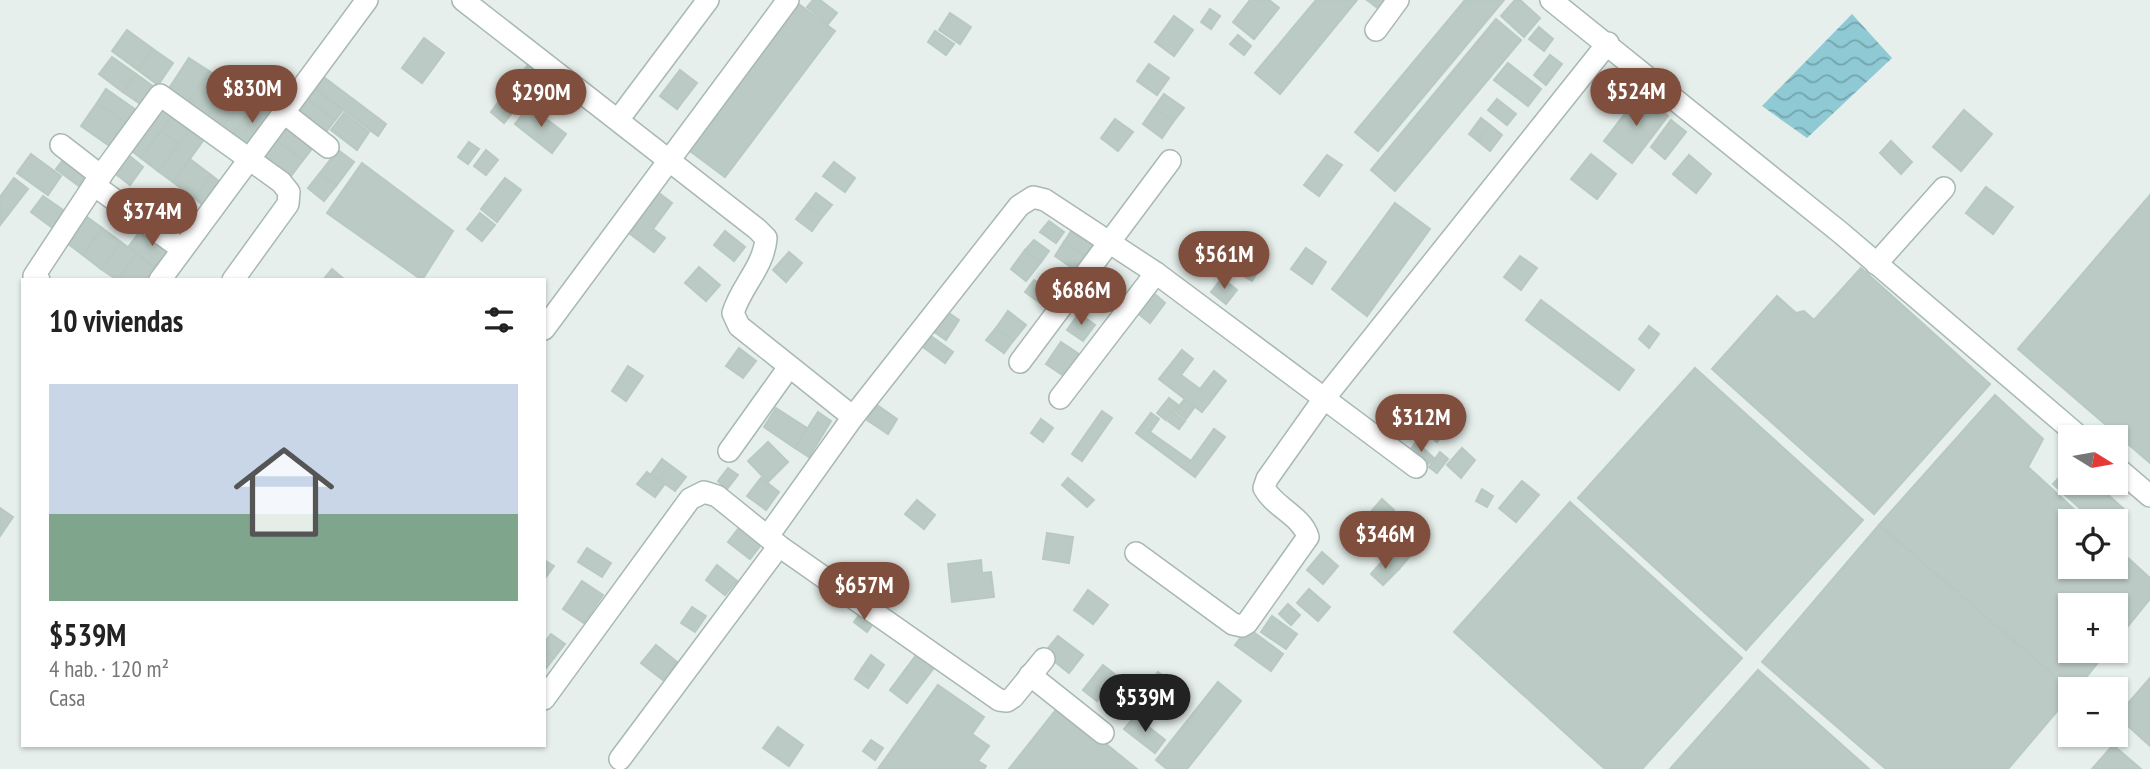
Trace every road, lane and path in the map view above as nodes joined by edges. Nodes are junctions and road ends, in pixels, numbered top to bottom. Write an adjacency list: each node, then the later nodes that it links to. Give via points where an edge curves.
1 (367, 0): 9 (street)
2 (463, 0): 10 (street)
3 (708, 0): 10 (street)
4 (788, 0): 14 (street)
5 (1398, 0): 7 (street)
6 (1551, 0): 8 (street)
7 (1376, 30)
8 (1608, 43): 20 (street); 29 (street)
9 (283, 112): 12 (street); 13 (street)
10 (618, 120): 14 (street)
11 (61, 145): 16 (street)
12 (328, 147)
13 (247, 158): 16 (street, via 160,95); 19 (street); 24 (street, via 281,182 289,192 288,204)
14 (668, 159): 25 (street); 27 (street, via 766,238 765,255 733,313 739,326)
15 (1170, 161): 18 (street)
16 (98, 181): 19 (street); 22 (street, via 34,276)
17 (1944, 188): 20 (street)
18 (1110, 242): 21 (street); 26 (street); 30 (street, via 1045,200 1033,197 1019,206)
19 (182, 249): 23 (street)
20 (1876, 264): 31 (street)
21 (1156, 274): 28 (street); 29 (street)
22 (37, 278)
23 (161, 278)
24 (234, 278)
25 (546, 326)
26 (1020, 362)
27 (789, 367): 30 (street); 32 (street)
28 (1060, 398)
29 (1323, 400): 33 (street); 37 (street, via 1264,488 1306,528 1308,537 1247,623 1233,624)
30 (853, 417): 36 (street)
31 (2066, 425)
32 (729, 451)
33 (1416, 467)
34 (2128, 477): 35 (street)
35 (2150, 496)
36 (774, 541): 38 (street, via 717,496 704,492 690,499); 39 (street, via 999,700 1013,697 1037,667); 40 (street)
37 (1136, 553)
38 (546, 696)
39 (1103, 733)
40 (620, 760)

